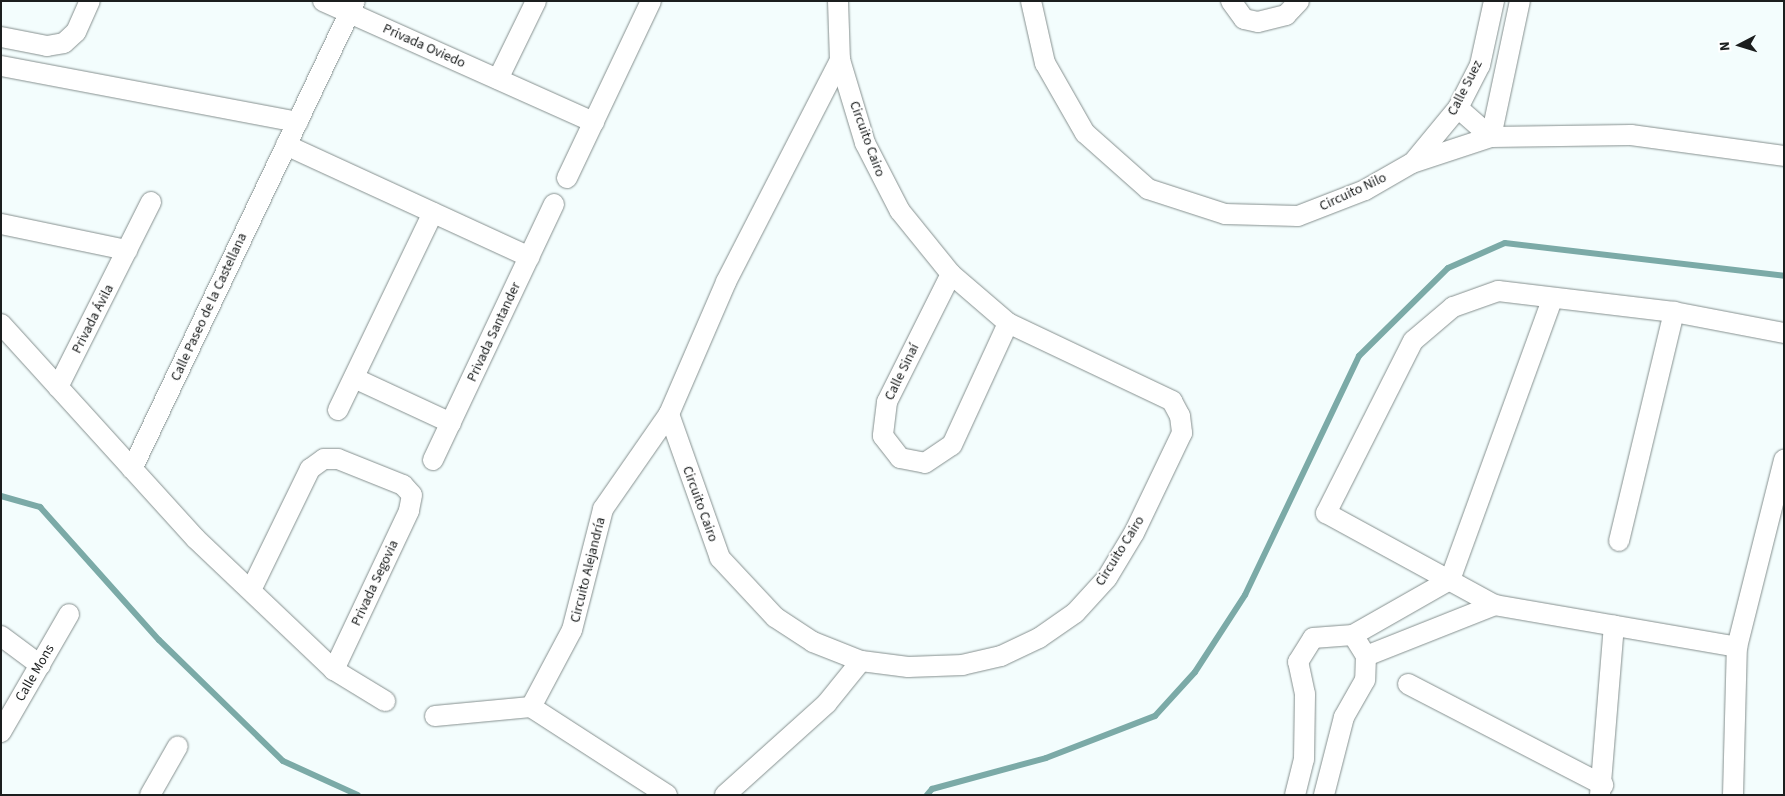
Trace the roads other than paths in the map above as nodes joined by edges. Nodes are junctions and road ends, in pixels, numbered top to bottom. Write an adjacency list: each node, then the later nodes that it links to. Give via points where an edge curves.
1 (90, 1): 12 (street, via 76,32 64,43 47,46)
2 (323, 1): 11 (street, Privada Oviedo)
3 (536, 1): 15 (street)
4 (651, 1): 18 (street)
5 (838, 1): 13 (street, Circuito Cairo)
6 (1031, 1): 22 (street, Circuito Nilo, via 1045,63 1063,100 1085,133 1148,189 1224,214 1298,216 1365,190)
7 (1231, 1): 8 (street, via 1244,18 1258,22 1286,15)
8 (1299, 1)
9 (1494, 1): 16 (street, Calle Suez, via 1480,65)
10 (1520, 1): 19 (street, Calle Suez)
11 (352, 7): 15 (street, Privada Oviedo); 17 (street, Calle Paseo de la Castellana)
12 (1, 36)
13 (840, 60): 30 (street, Circuito Cairo, via 881,178 900,211); 39 (street, Circuito Cairo, via 726,282)
14 (1, 66): 17 (street)
15 (498, 80): 18 (street, Privada Oviedo)
16 (1458, 108): 19 (street); 22 (street, Calle Suez)
17 (298, 122): 20 (street, Calle Paseo de la Castellana)
18 (594, 122): 23 (street)
19 (1491, 137): 21 (street, Circuito Nilo, via 1631,136); 22 (street, Circuito Nilo)
20 (286, 145): 26 (street); 43 (street, Calle Paseo de la Castellana)
21 (1784, 156)
22 (1412, 163)
23 (567, 178)
24 (151, 202): 28 (street, Privada Ávila)
25 (554, 204): 29 (street, Privada Santander)
26 (433, 213): 29 (street); 36 (street)
27 (1, 224): 28 (street)
28 (127, 250): 37 (street, Privada Ávila)
29 (529, 257): 40 (street, Privada Santander)
30 (951, 274): 33 (street, Circuito Cairo); 33 (street, Calle Sinaí, via 887,402 883,436 900,458 925,462 952,445)
31 (1552, 299): 32 (street); 45 (street); 45 (street, via 1498,290 1453,307 1413,340 1326,513)
32 (1674, 312): 35 (street); 44 (street)
33 (1008, 323): 54 (street, Circuito Cairo, via 1172,401 1180,416 1182,434 1134,533 1107,578 1076,613 1016,649 963,665 908,667)
34 (1, 324): 37 (street)
35 (1784, 333)
36 (354, 378): 38 (street); 40 (street)
37 (58, 387): 43 (street)
38 (338, 410)
39 (670, 414): 54 (street, Circuito Cairo, via 720,558 743,587 774,616 813,642); 59 (street, Circuito Alejandría, via 603,509 572,630)
40 (451, 423): 41 (street, Privada Santander)
41 (433, 460)
42 (1784, 460): 52 (street)
43 (132, 469): 46 (street, via 196,539)
44 (1619, 541)
45 (1450, 580): 47 (street); 50 (street)
46 (251, 590): 56 (street); 56 (street, Privada Segovia, via 310,469 324,459 338,459 404,485 412,495 409,511)
47 (1495, 605): 49 (street); 53 (street)
48 (69, 614): 55 (street, Calle Mons)
49 (1614, 626): 52 (street); 63 (street)
50 (1353, 635): 53 (street); 67 (street, via 1313,638 1298,662 1305,694 1304,758)
51 (1, 636): 55 (street)
52 (1737, 647): 69 (street)
53 (1366, 656): 68 (street, via 1365,680 1344,717)
54 (862, 661): 66 (street, via 827,703)
55 (40, 665): 61 (street, Calle Mons)
56 (334, 670): 58 (street)
57 (1408, 684): 63 (street)
58 (385, 701)
59 (531, 707): 60 (street); 65 (street)
60 (435, 716)
61 (1, 732)
62 (178, 746): 64 (street)
63 (1601, 790)
64 (150, 795)
65 (666, 795)
66 (725, 795)
67 (1294, 795)
68 (1324, 795)
69 (1733, 795)

